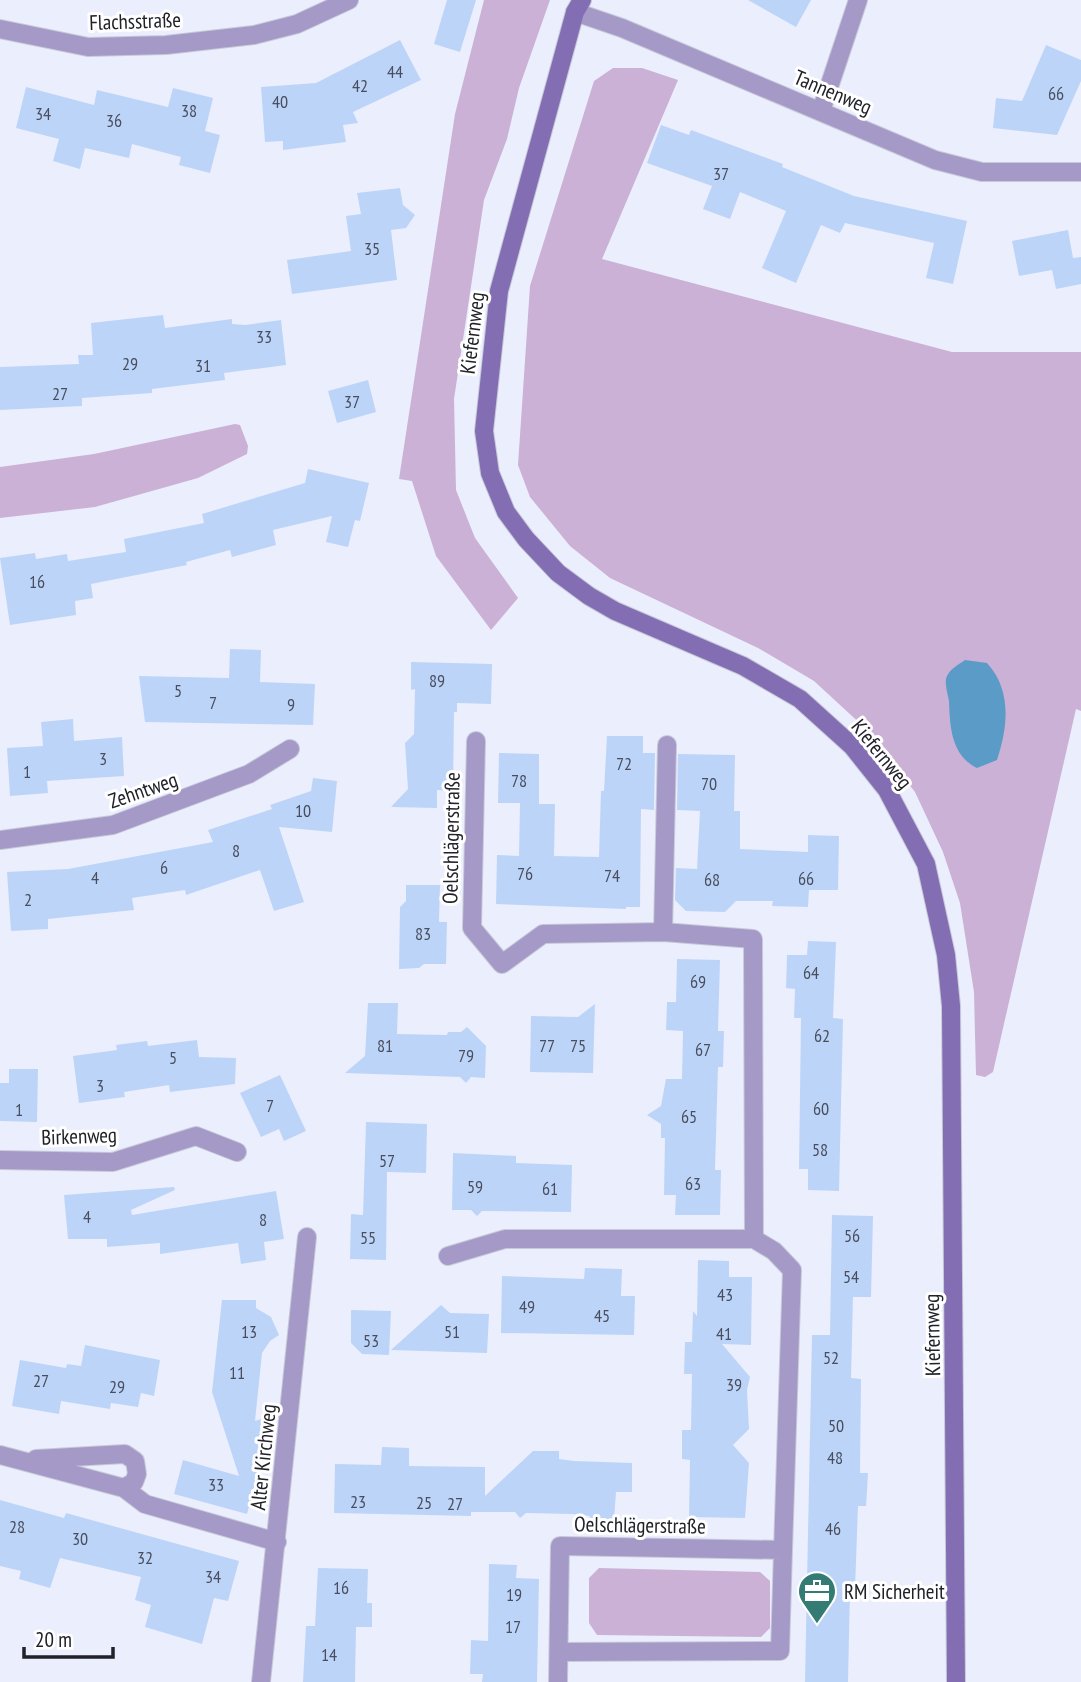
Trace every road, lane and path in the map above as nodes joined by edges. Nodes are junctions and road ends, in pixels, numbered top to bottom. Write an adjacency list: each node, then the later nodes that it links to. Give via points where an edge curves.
1 (349, 0): 4 (street, Flachsstraße, via 298,24 254,35 166,45 88,47)
2 (858, 0): 5 (street)
3 (579, 6): 5 (street, Tannenweg); 25 (street, Kiefernweg, via 499,290 484,431 490,473 506,512 526,539 579,589 615,611 743,666 800,699 852,746 887,790 926,864 946,955 951,1006)
4 (0, 29)
5 (821, 111): 6 (street, Tannenweg, via 935,160 982,172)
6 (1081, 173)
7 (476, 741): 11 (street, Oelschlägerstraße, via 472,928 502,964 542,934)
8 (667, 745): 11 (street)
9 (289, 749): 10 (street, Zehntweg, via 249,774 113,825)
10 (0, 839)
11 (663, 932): 15 (street, Oelschlägerstraße, via 753,939)
12 (237, 1152): 13 (street, Birkenweg, via 195,1136 113,1162)
13 (0, 1160)
14 (307, 1237): 20 (street, Alter Kirchweg)
15 (754, 1240): 16 (street, via 505,1239); 21 (street, via 774,1251 792,1270)
16 (448, 1256)
17 (0, 1455): 18 (street)
18 (19, 1460): 19 (street); 19 (street, via 125,1454 135,1461 137,1474)
19 (124, 1488): 20 (street, via 145,1504)
20 (277, 1542): 23 (street, Alter Kirchweg)
21 (783, 1550): 22 (street, via 780,1651); 22 (street, Oelschlägerstraße, via 560,1546)
22 (559, 1652): 24 (street, Oelschlägerstraße)
23 (261, 1682)
24 (558, 1682)
25 (957, 1682)

